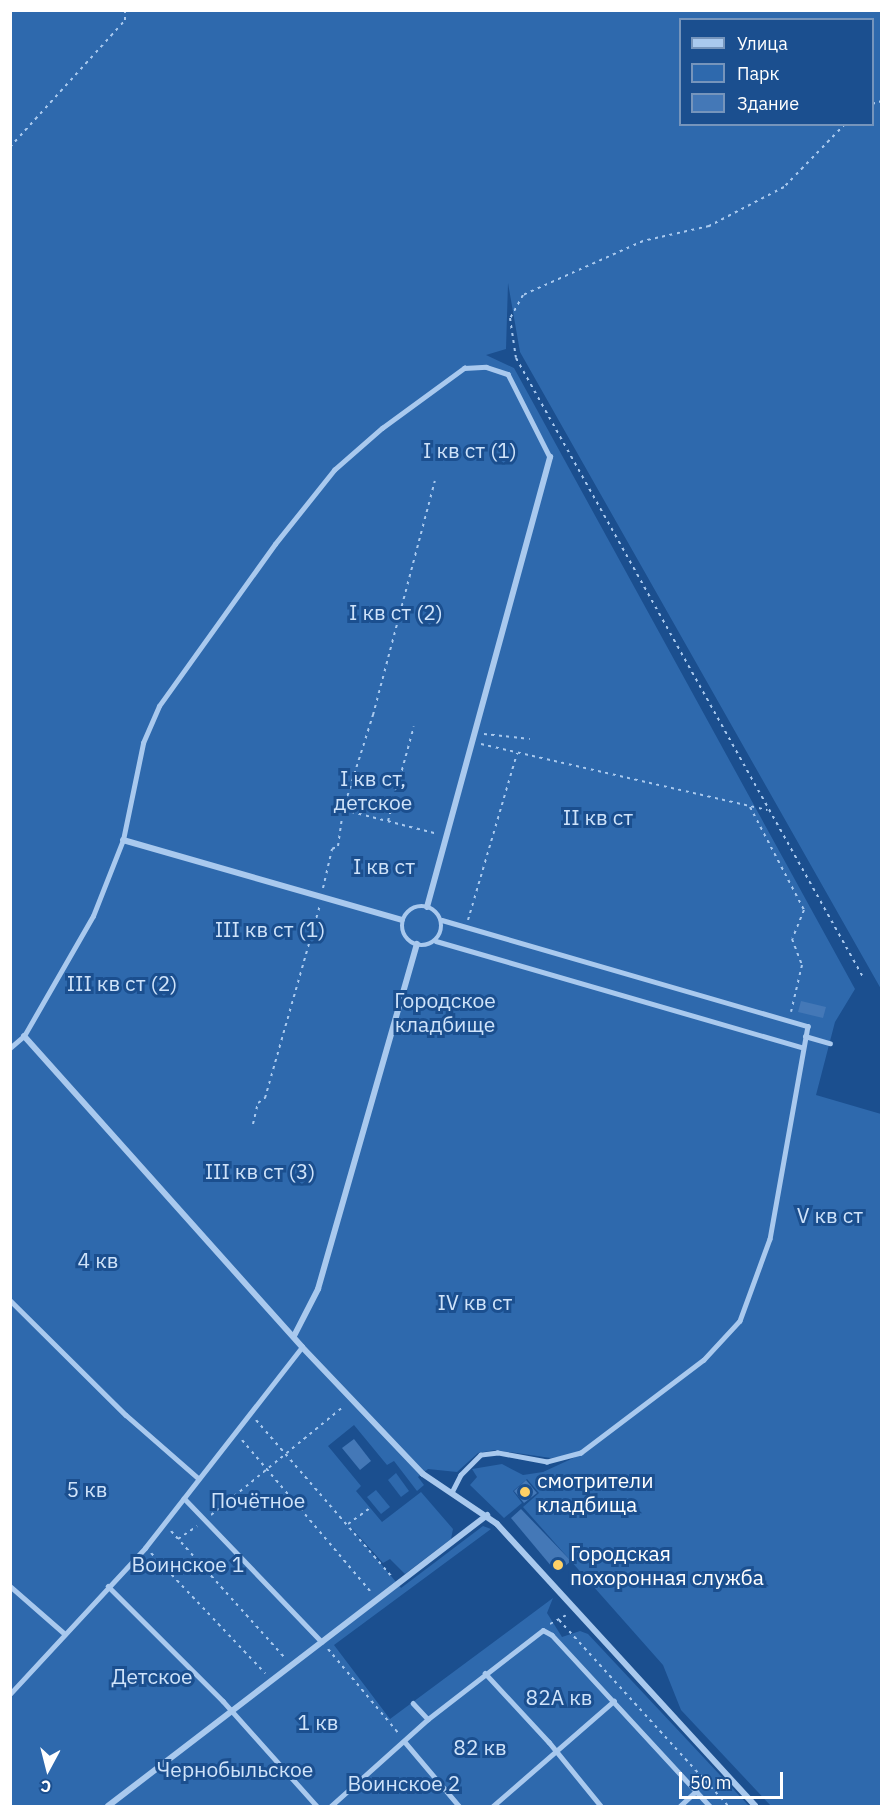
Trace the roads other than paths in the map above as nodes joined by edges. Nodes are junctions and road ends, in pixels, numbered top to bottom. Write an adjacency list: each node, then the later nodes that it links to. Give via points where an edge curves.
1 (550, 457): 2 (lane, via 508,374 486,367 464,368 382,428 334,470 275,544 159,706 143,742); 3 (street)
2 (123, 840): 4 (street); 8 (lane, via 93,916)
3 (427, 907): 4 (lane, via 415,907); 5 (lane)
4 (402, 920): 7 (lane, via 403,933)
5 (441, 920): 6 (lane); 9 (lane, via 808,1026)
6 (436, 941): 7 (lane); 11 (lane)
7 (417, 944): 14 (street, via 318,1289)
8 (24, 1036): 12 (lane); 14 (street, via 159,1192)
9 (805, 1036): 10 (lane); 11 (lane)
10 (830, 1043)
11 (802, 1047): 17 (lane, via 770,1239 740,1321 704,1360 580,1453 547,1462 498,1453 481,1455 461,1475)
12 (10, 1048)
13 (10, 1300): 16 (lane, via 126,1415)
14 (294, 1336): 15 (street)
15 (302, 1347): 16 (lane); 17 (street, via 423,1473)
16 (197, 1477): 18 (lane)
17 (453, 1491): 19 (street)
18 (184, 1498): 21 (lane, via 145,1548); 23 (lane)
19 (487, 1515): 23 (street); 41 (street)
20 (10, 1586): 22 (lane)
21 (108, 1586): 22 (lane); 28 (lane)
22 (65, 1634): 25 (lane)
23 (322, 1642): 28 (street)
24 (485, 1673): 26 (lane, via 543,1630); 29 (lane); 31 (lane)
25 (10, 1694)
26 (614, 1701): 31 (lane); 32 (lane)
27 (413, 1703): 29 (lane)
28 (231, 1710): 33 (street); 34 (lane)
29 (428, 1719): 30 (lane)
30 (405, 1742): 35 (lane); 36 (lane)
31 (556, 1750): 37 (lane); 38 (lane)
32 (696, 1791): 39 (lane); 40 (lane)
33 (108, 1806)
34 (317, 1806)
35 (331, 1806)
36 (459, 1806)
37 (493, 1806)
38 (601, 1806)
39 (680, 1806)
40 (710, 1806)
41 (755, 1806)

